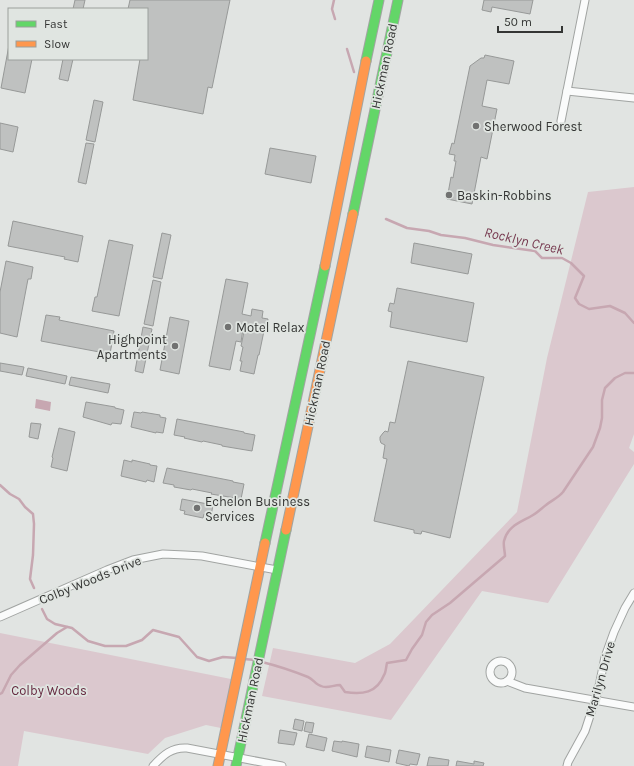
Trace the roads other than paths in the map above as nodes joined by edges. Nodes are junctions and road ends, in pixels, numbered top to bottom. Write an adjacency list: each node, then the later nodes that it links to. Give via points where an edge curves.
1 (379, 0): 7 (main road, Hickman Road)
2 (398, 0): 8 (main road, Hickman Road)
3 (585, 0): 4 (street)
4 (567, 91): 5 (street); 6 (street)
5 (634, 98)
6 (561, 121)
7 (260, 567): 8 (street, Colby Woods Drive); 10 (street, Colby Woods Drive, via 196,556 163,554 133,560 107,570); 14 (main road, Hickman Road)
8 (277, 570): 15 (main road, Hickman Road)
9 (634, 593): 12 (street, Marilyn Drive, via 614,632)
10 (0, 617)
11 (507, 681): 12 (street, via 525,688)
12 (595, 700): 13 (street); 19 (street, Marilyn Drive, via 585,731)
13 (634, 707)
14 (220, 754): 15 (street); 16 (street, via 181,748 168,751); 17 (main road, Hickman Road)
15 (237, 762): 18 (street)
16 (153, 766)
17 (218, 766)
18 (282, 766)
19 (567, 766)

